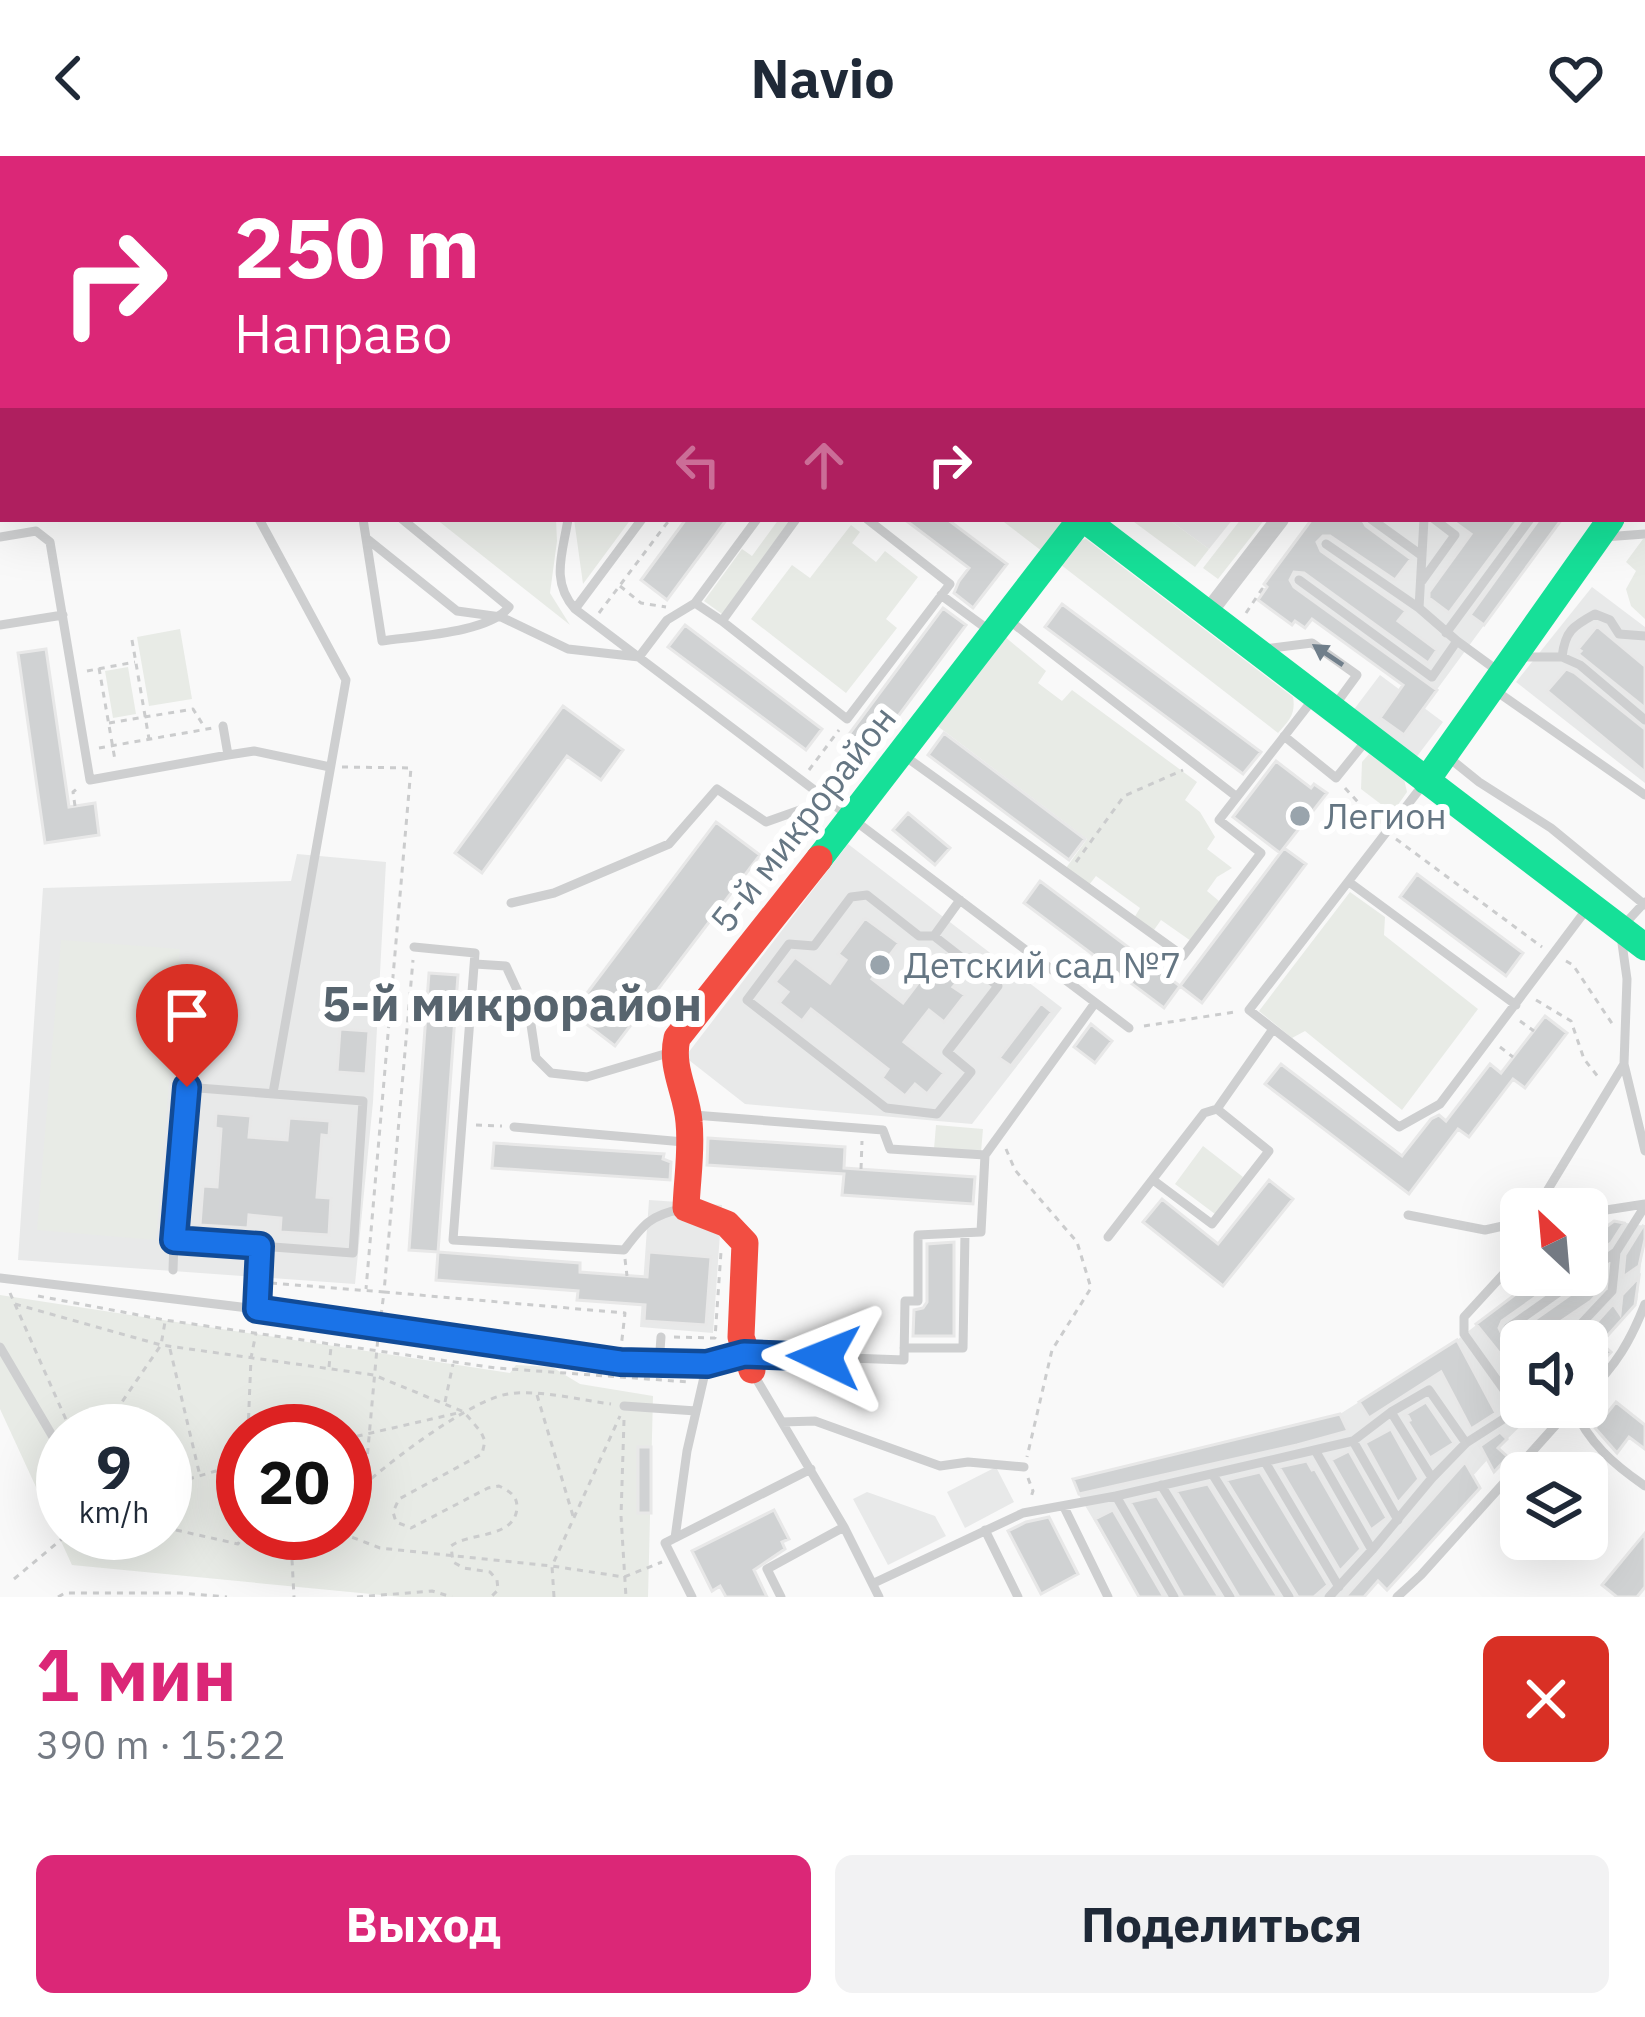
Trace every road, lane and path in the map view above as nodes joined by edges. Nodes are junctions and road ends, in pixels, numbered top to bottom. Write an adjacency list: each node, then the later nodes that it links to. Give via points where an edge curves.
1 (262, 522): 69 (lane, via 346,680)
2 (363, 522): 20 (lane)
3 (406, 522): 35 (lane, via 509,607)
4 (568, 522): 31 (lane, via 559,578)
5 (640, 522): 31 (lane)
6 (668, 522): 24 (path)
7 (755, 522): 28 (lane)
8 (794, 522): 36 (lane)
9 (871, 522): 27 (lane, via 950,584)
10 (1080, 522): 39 (street, 5-й микрорайон)
11 (1086, 522): 32 (street)
12 (1278, 522): 32 (street)
13 (1375, 522): 22 (lane)
14 (1424, 522): 22 (lane)
15 (1438, 522): 25 (lane, via 1455,535)
16 (1528, 522): 40 (lane)
17 (1605, 528): 18 (lane); 50 (street)
18 (1645, 534)
19 (0, 537): 33 (lane, via 36,532 50,542)
20 (366, 538): 35 (lane, via 457,611); 35 (lane, via 382,641)
21 (1326, 544): 30 (lane)
22 (1421, 555): 25 (lane)
23 (1299, 580): 43 (lane, via 1432,676)
24 (620, 586): 29 (path, via 641,603); 37 (path)
25 (1419, 586): 30 (lane)
26 (1264, 591): 34 (path)
27 (941, 595): 39 (lane); 53 (lane)
28 (695, 603): 36 (lane); 45 (lane, via 667,620)
29 (670, 608)
30 (1418, 608): 40 (lane)
31 (574, 609): 37 (lane)
32 (1207, 614): 44 (street)
33 (63, 615): 38 (lane); 49 (lane)
34 (1245, 615)
35 (501, 617): 45 (lane, via 568,649)
36 (722, 620): 53 (lane)
37 (592, 622): 45 (lane)
38 (0, 626)
39 (1000, 626): 64 (street, 5-й микрорайон); 68 (lane)
40 (1446, 633): 43 (lane)
41 (1645, 636): 46 (lane, via 1619,634 1595,614 1564,638)
42 (131, 640): 47 (path)
43 (1457, 641): 50 (lane)
44 (1255, 650): 51 (street); 51 (lane, one-way to 44, via 1357,675 1312,643)
45 (639, 657): 73 (lane)
46 (1562, 657): 50 (lane); 54 (lane)
47 (135, 662): 48 (path); 52 (path)
48 (99, 668): 49 (path); 55 (path)
49 (74, 673): 63 (lane)
50 (1503, 673): 66 (street); 75 (lane)
51 (1324, 702): 59 (lane); 60 (street)
52 (145, 717): 55 (path); 57 (path, via 194,709); 61 (path)
53 (847, 718): 73 (path)
54 (1645, 720)
55 (109, 723): 62 (path)
56 (224, 726): 57 (path); 65 (lane)
57 (206, 729): 58 (path)
58 (188, 733): 61 (path); 67 (path)
59 (1284, 736): 71 (lane); 76 (lane)
60 (1368, 737): 71 (lane); 74 (street)
61 (149, 739): 62 (path)
62 (113, 746): 63 (path); 70 (path)
63 (85, 751): 72 (lane)
64 (902, 754): 78 (street, 5-й микрорайон); 80 (lane)
65 (228, 755): 67 (lane); 69 (lane, via 254,751)
66 (1444, 755): 74 (street); 84 (lane)
67 (192, 760): 70 (lane)
68 (1196, 764): 76 (lane); 80 (path, via 1124,796)
69 (330, 766): 105 (lane); 107 (path, via 411,768)
70 (118, 774): 72 (lane)
71 (1336, 778): 79 (path)
72 (90, 780): 77 (path, via 73,792)
73 (802, 781): 78 (lane)
74 (1426, 781): 79 (lane); 85 (street)
75 (1645, 795)
76 (1237, 796): 80 (lane, via 1219,820 1261,853 1184,956)
77 (75, 806)
78 (839, 809): 82 (lane); 83 (lane, via 766,822 717,789 670,844); 101 (street, 5-й микрорайон)
79 (1387, 832): 81 (lane); 90 (path)
80 (1068, 873)
81 (1348, 882): 94 (lane); 95 (lane)
82 (960, 900): 87 (lane); 93 (lane)
83 (511, 903)
84 (1644, 904): 86 (lane)
85 (1590, 905): 86 (street); 90 (lane)
86 (1620, 929): 89 (street); 100 (lane)
87 (934, 936): 87 (lane, via 998,986 947,1052 971,1072 937,1114 886,1108 747,1000 789,944 814,946 851,897 867,895 919,935)
88 (414, 947): 91 (lane, via 475,953); 136 (path)
89 (1645, 947)
90 (1553, 955): 92 (lane); 100 (path, via 1574,965)
91 (475, 964): 101 (lane, via 506,966 530,1018 536,1058 551,1072 587,1078); 109 (lane)
92 (1525, 992): 94 (lane); 104 (path, via 1570,1021 1584,1059)
93 (1096, 1003): 96 (lane); 113 (lane)
94 (1512, 1009): 98 (path); 99 (lane)
95 (1249, 1010): 96 (path); 97 (lane)
96 (1130, 1028)
97 (1273, 1029): 99 (lane, via 1399,1127 1440,1104); 108 (lane)
98 (1534, 1030)
99 (1490, 1039): 102 (path)
100 (1625, 1043): 103 (lane)
101 (672, 1052): 111 (street)
102 (1513, 1057)
103 (1624, 1064): 104 (lane); 114 (lane)
104 (1608, 1090): 118 (lane)
105 (273, 1093): 126 (lane, via 187,1087); 127 (lane, via 363,1101 353,1252)
106 (373, 1102): 107 (path)
107 (382, 1103): 135 (path)
108 (1217, 1109): 117 (lane, via 1204,1113); 117 (lane, via 1269,1151 1212,1224)
109 (462, 1124): 110 (path); 120 (lane, via 453,1240 624,1250 659,1213)
110 (514, 1127): 111 (lane)
111 (689, 1128): 112 (lane); 120 (street)
112 (863, 1129): 115 (lane, via 883,1130 890,1149); 116 (path)
113 (995, 1140): 115 (lane); 185 (path, via 1077,1242 1091,1288 1052,1351)
114 (1645, 1151)
115 (985, 1155): 124 (lane, via 981,1232)
116 (860, 1169)
117 (1153, 1180): 125 (lane)
118 (1549, 1188)
119 (1645, 1205): 121 (lane); 129 (lane)
120 (686, 1208): 157 (street, via 724,1221 745,1243 741,1337)
121 (1608, 1210)
122 (1408, 1215): 123 (lane)
123 (1500, 1227)
124 (965, 1233): 152 (lane, via 918,1235 918,1301 905,1301); 152 (lane, via 963,1348)
125 (1108, 1237)
126 (174, 1240): 127 (lane); 131 (lane)
127 (260, 1246): 134 (lane)
128 (721, 1252): 147 (path, via 715,1338)
129 (1616, 1252): 130 (lane); 144 (lane, via 1612,1291)
130 (1608, 1258)
131 (172, 1270)
132 (6, 1278): 139 (path); 141 (lane)
133 (1500, 1278): 164 (lane, via 1464,1317 1464,1334)
134 (258, 1282): 135 (path); 141 (lane)
135 (366, 1289): 136 (path)
136 (384, 1292): 145 (path); 156 (path, via 626,1312)
137 (32, 1295): 142 (path)
138 (1554, 1296): 143 (lane)
139 (15, 1304): 149 (path); 166 (path)
140 (1645, 1304): 161 (lane)
141 (257, 1309): 145 (lane)
142 (165, 1320): 146 (path); 149 (path)
143 (1519, 1320)
144 (1584, 1320)
145 (380, 1326): 153 (path); 156 (lane)
146 (256, 1333): 148 (path); 154 (path)
147 (661, 1336): 158 (lane)
148 (332, 1344): 153 (path); 160 (path)
149 (160, 1345): 150 (path); 167 (path)
150 (169, 1346): 154 (path); 188 (path)
151 (0, 1347): 172 (lane)
152 (904, 1348): 157 (lane, via 904,1360)
153 (376, 1351): 155 (path); 162 (path)
154 (251, 1358): 160 (path); 168 (path)
155 (454, 1362): 163 (path); 170 (path)
156 (620, 1362): 158 (lane)
157 (748, 1362): 159 (lane); 177 (lane)
158 (659, 1364): 159 (lane)
159 (707, 1364): 163 (lane)
160 (328, 1369): 162 (path)
161 (1608, 1374)
162 (374, 1375): 169 (path); 170 (path)
163 (702, 1383): 173 (lane)
164 (1500, 1384)
165 (537, 1394): 171 (path); 174 (path, via 506,1394); 198 (path)
166 (59, 1404)
167 (120, 1404)
168 (249, 1404)
169 (371, 1404)
170 (444, 1404): 174 (path)
171 (625, 1406): 173 (lane); 198 (path); 210 (path)
172 (36, 1408)
173 (696, 1411): 202 (lane)
174 (464, 1412): 180 (path); 190 (path); 205 (path, via 485,1441 482,1454 399,1499 396,1522 411,1528 499,1486 518,1504 509,1524 458,1540)
175 (1391, 1412): 181 (lane); 182 (lane, via 1429,1390); 192 (lane)
176 (1500, 1421): 182 (lane)
177 (782, 1422): 185 (lane, via 815,1421 940,1466); 186 (lane)
178 (1553, 1428): 231 (lane)
179 (1582, 1428): 194 (lane)
180 (372, 1432)
181 (1353, 1441): 183 (lane); 199 (lane)
182 (1466, 1443): 192 (lane)
183 (1315, 1450): 184 (lane); 204 (lane)
184 (1265, 1462): 189 (lane); 213 (lane)
185 (1024, 1467): 197 (path, via 1033,1491)
186 (811, 1469): 200 (lane); 202 (lane)
187 (216, 1471): 188 (path)
188 (200, 1475): 191 (path)
189 (1213, 1475): 193 (lane); 229 (lane)
190 (372, 1477)
191 (192, 1478)
192 (1432, 1478): 199 (lane)
193 (1161, 1485): 195 (lane); 228 (lane)
194 (1645, 1486)
195 (1116, 1496): 196 (lane); 227 (lane)
196 (1064, 1507): 197 (lane); 226 (lane)
197 (1023, 1513): 201 (lane)
198 (573, 1518): 209 (path)
199 (1398, 1520): 204 (lane)
200 (844, 1527): 212 (lane); 223 (lane, via 767,1568)
201 (985, 1530): 212 (lane); 225 (lane)
202 (675, 1538): 206 (lane, via 665,1543)
203 (372, 1545): 205 (path)
204 (1372, 1550): 213 (lane)
205 (450, 1554): 209 (path); 219 (path, via 464,1568 490,1572 497,1590)
206 (672, 1558): 210 (path); 222 (lane)
207 (37, 1560): 211 (path)
208 (292, 1560): 216 (path)
209 (552, 1566): 210 (path); 220 (path)
210 (624, 1577): 221 (path)
211 (14, 1579)
212 (874, 1583): 224 (lane)
213 (1339, 1587): 230 (lane)
214 (58, 1597): 215 (path)
215 (227, 1597)
216 (294, 1597)
217 (357, 1597): 218 (path)
218 (452, 1597)
219 (490, 1597)
220 (554, 1597)
221 (626, 1597)
222 (692, 1597)
223 (781, 1597)
224 (879, 1597)
225 (1018, 1597)
226 (1108, 1597)
227 (1174, 1597)
228 (1230, 1597)
229 (1289, 1597)
230 (1329, 1597)
231 (1397, 1597)

